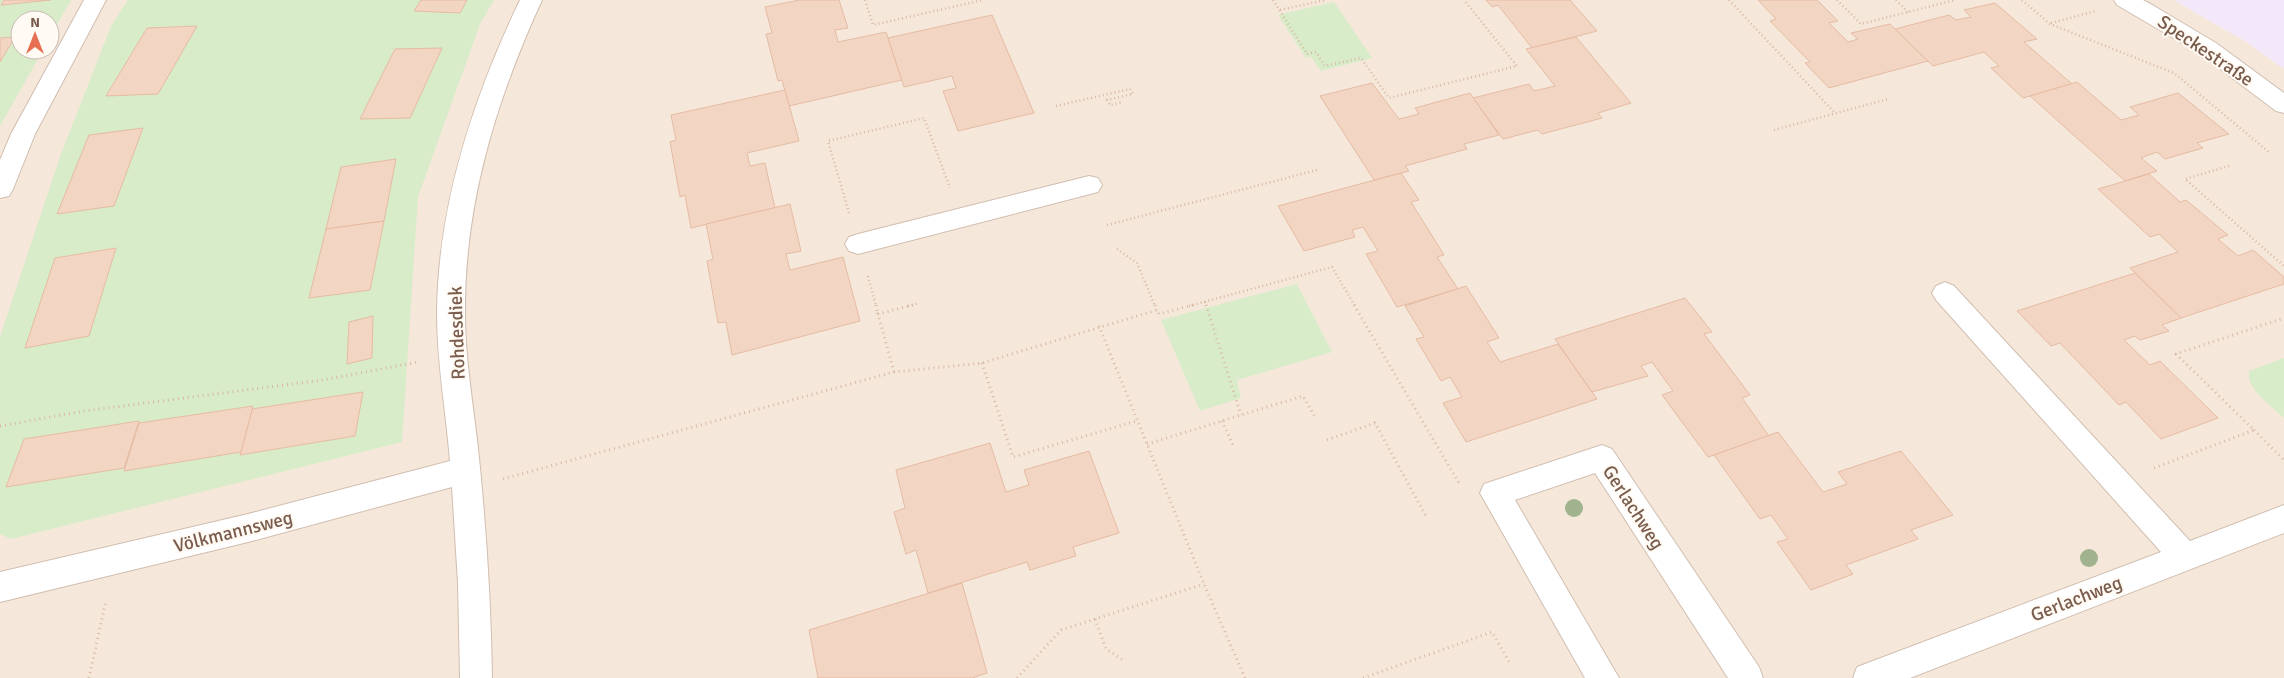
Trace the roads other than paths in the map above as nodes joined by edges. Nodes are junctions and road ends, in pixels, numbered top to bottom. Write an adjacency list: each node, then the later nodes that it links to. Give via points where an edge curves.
1 (95, 0): 6 (street, via 23,134)
2 (531, 0): 9 (street, Rohdesdiek, via 496,78 465,185 455,256 451,313)
3 (2127, 1): 4 (street, Speckestraße, via 2211,49)
4 (2284, 105)
5 (1089, 185): 7 (street)
6 (0, 189)
7 (858, 244)
8 (1945, 294): 11 (street)
9 (466, 480): 12 (street, Völkmannsweg); 13 (street, Rohdesdiek, via 476,621)
10 (2284, 519): 11 (street, Gerlachweg)
11 (2185, 557): 16 (street, Gerlachweg)
12 (0, 587)
13 (476, 678)
14 (1603, 678): 15 (street, Gerlachweg, via 1495,493 1602,458)
15 (1746, 678)
16 (1869, 678)

